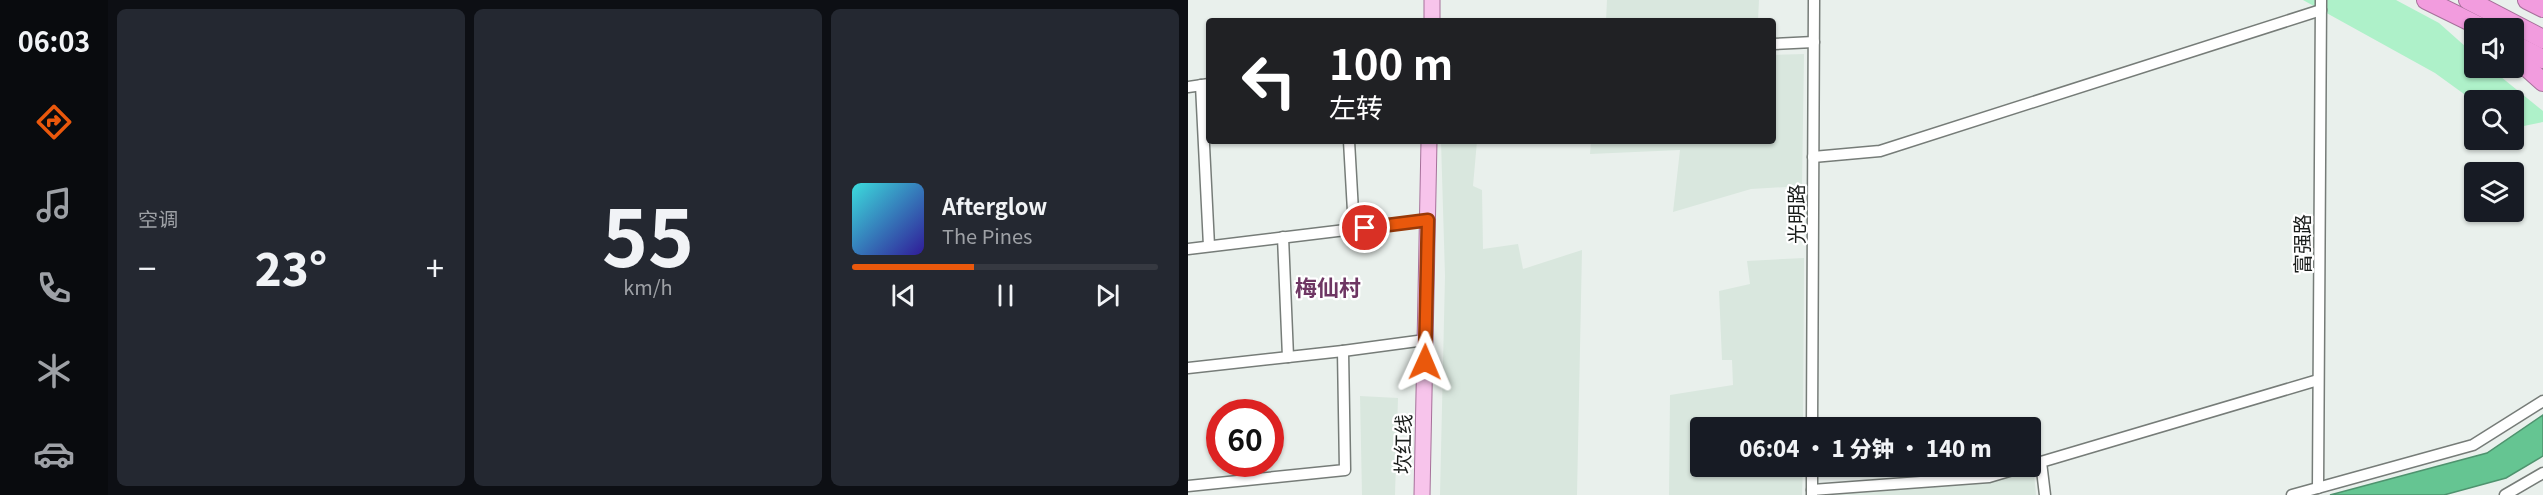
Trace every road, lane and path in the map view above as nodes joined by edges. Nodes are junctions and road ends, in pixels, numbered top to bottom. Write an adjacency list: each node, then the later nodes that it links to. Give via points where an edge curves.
1 (1432, 0): 8 (main road)
2 (1814, 0): 11 (street, 光明路)
3 (2426, 0): 9 (highway)
4 (2468, 0): 10 (highway)
5 (2528, 0): 7 (highway)
6 (2321, 5): 23 (street, via 1880,151); 33 (street, 富强路)
7 (2543, 8)
8 (1432, 18)
9 (2464, 19)
10 (2543, 39)
11 (1814, 42): 12 (street); 23 (street, 光明路)
12 (1776, 44)
13 (2524, 49): 14 (highway)
14 (2543, 59)
15 (2524, 65): 16 (highway)
16 (2543, 82)
17 (1205, 85): 18 (street); 19 (street)
18 (1188, 87)
19 (1206, 125)
20 (1206, 144): 27 (street)
21 (1349, 144): 25 (street)
22 (1429, 144): 24 (main road, 坎红线)
23 (1813, 157): 35 (street, 光明路)
24 (1428, 220): 25 (street); 29 (main road, 坎红线)
25 (1354, 229): 26 (street)
26 (1283, 237): 27 (street); 31 (street)
27 (1209, 246): 28 (street)
28 (1188, 249)
29 (1425, 340): 30 (street); 44 (main road, 坎红线)
30 (1343, 351): 31 (street); 41 (street, via 1346,470)
31 (1288, 357): 32 (street)
32 (1188, 368)
33 (2318, 380): 36 (street); 42 (street, 富强路)
34 (2543, 402): 42 (street, via 2472,445)
35 (1812, 417)
36 (2041, 462)
37 (2543, 473): 47 (street)
38 (1812, 477): 43 (street)
39 (1989, 477): 43 (street)
40 (2040, 477): 45 (street)
41 (1188, 486)
42 (2318, 488): 46 (street)
43 (1812, 493)
44 (1422, 495)
45 (2045, 495)
46 (2292, 495)
47 (2505, 495)

